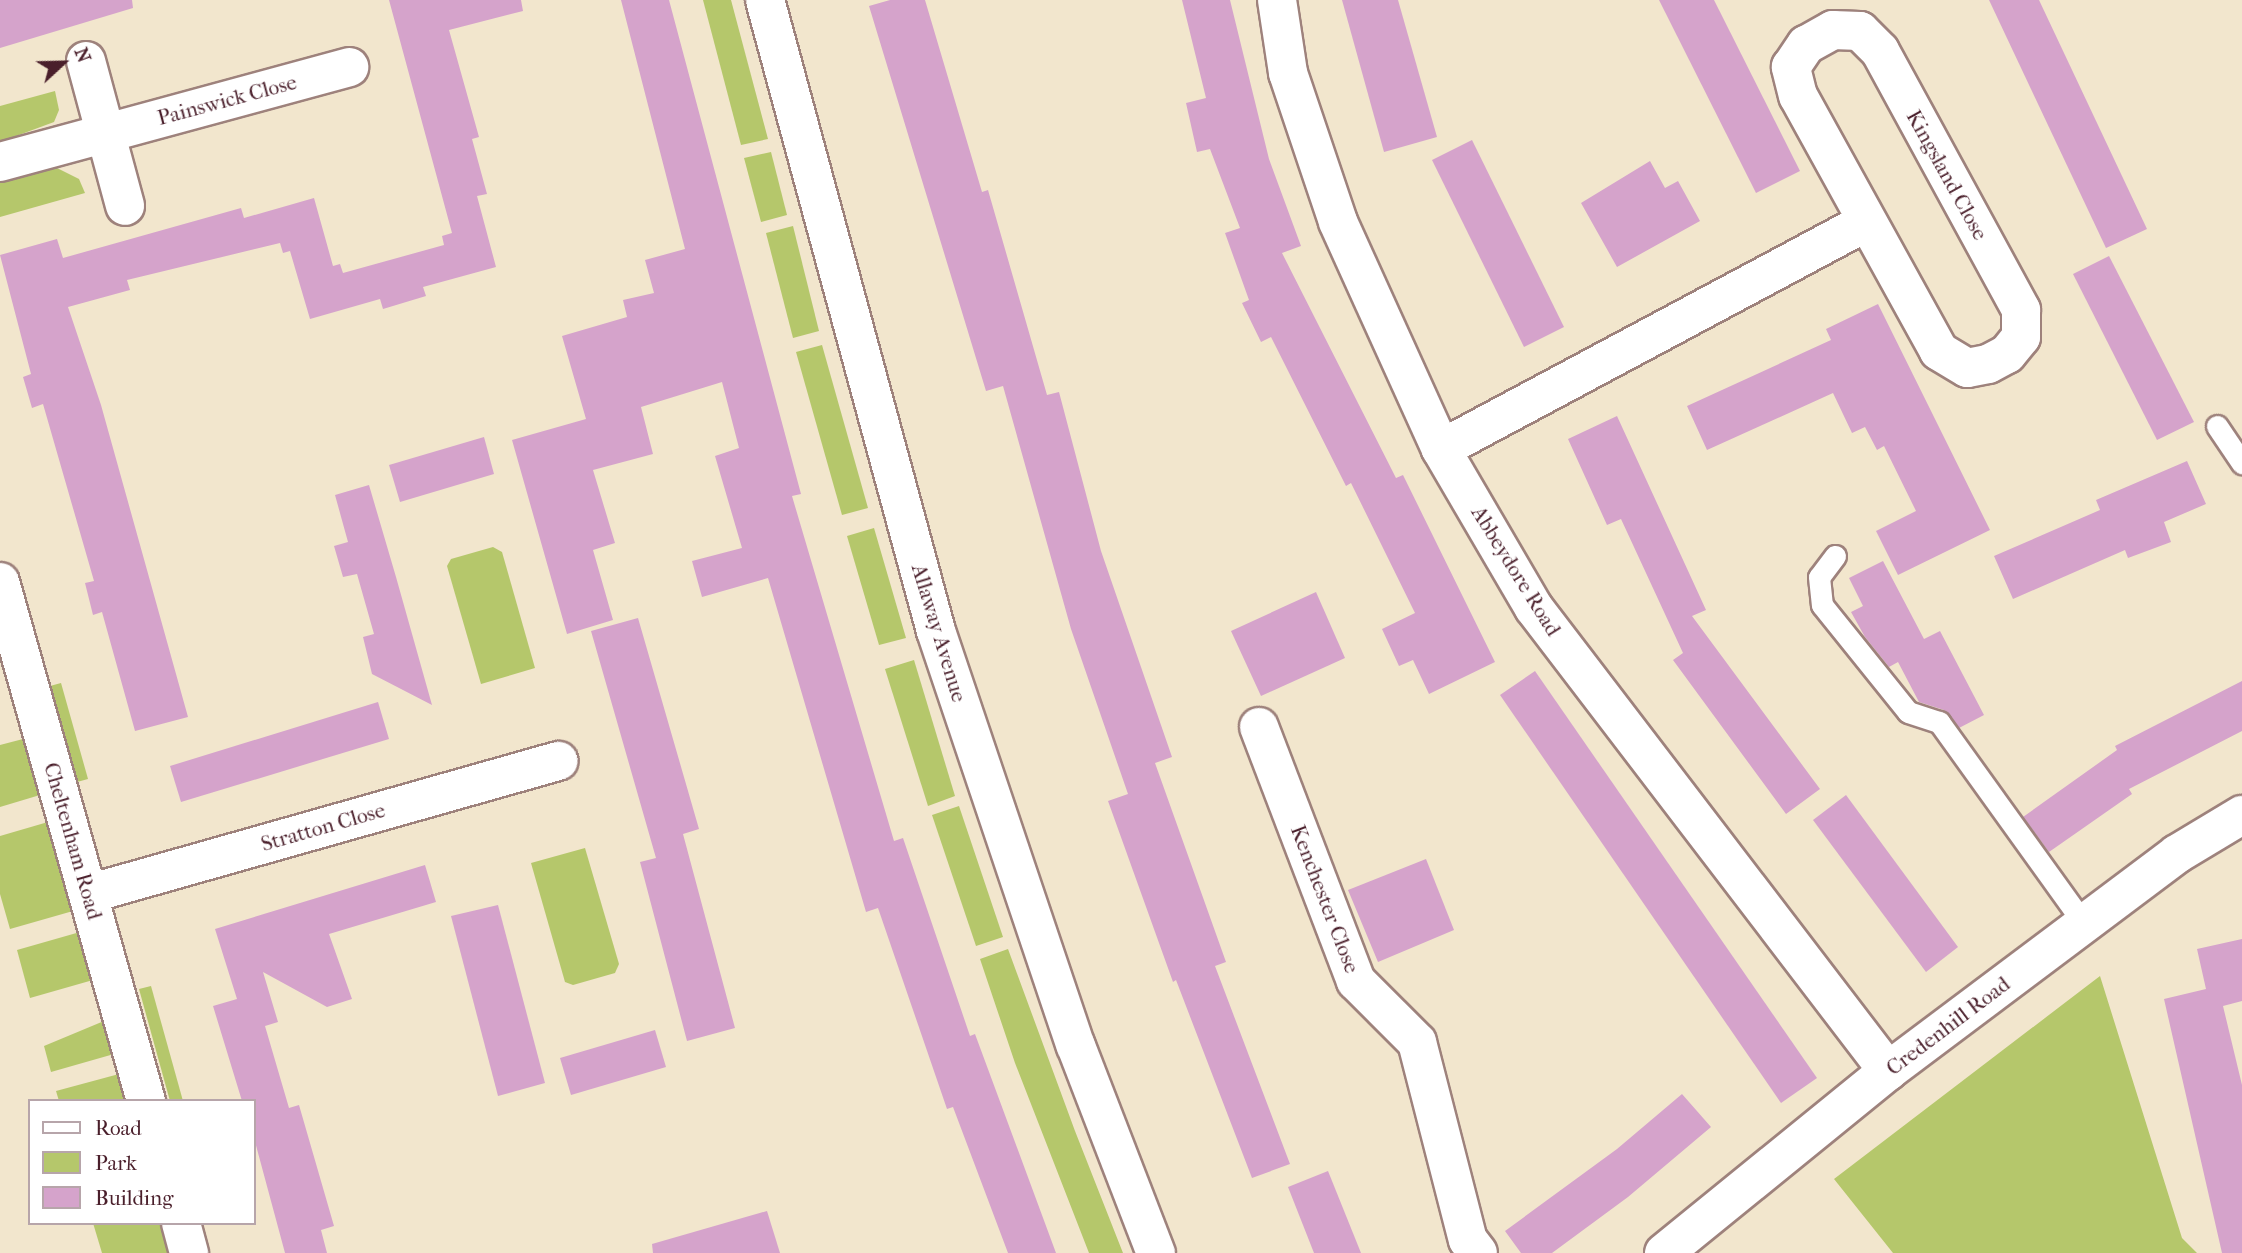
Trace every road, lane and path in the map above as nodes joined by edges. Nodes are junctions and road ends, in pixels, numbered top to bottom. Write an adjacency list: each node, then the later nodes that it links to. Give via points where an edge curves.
1 (765, 0): 23 (street, Allaway Avenue, via 936,631 1076,1046)
2 (1277, 0): 10 (street, Abbeydore Road, via 1289,73 1338,222)
3 (86, 61): 5 (street)
4 (349, 67): 5 (street, Painswick Close)
5 (105, 133): 6 (street, Painswick Close); 7 (street)
6 (0, 162)
7 (125, 206)
8 (1866, 222): 8 (street, Kingsland Close, via 1798,96 1791,67 1806,45 1833,30 1860,32 1880,51 2021,310 2021,337 2007,354 1967,368 1939,351); 10 (street)
9 (2217, 426): 11 (lane)
10 (1441, 449): 19 (street, Abbeydore Road, via 1534,608)
11 (2242, 463)
12 (1835, 556): 18 (lane, via 1819,577 1822,605 1908,712 1939,722)
13 (0, 582): 17 (street, Cheltenham Road)
14 (1259, 727): 24 (street, Kenchester Close, via 1356,981 1417,1042 1468,1240)
15 (559, 761): 17 (street, Stratton Close)
16 (2240, 821): 18 (street, Credenhill Road)
17 (88, 894): 20 (street, Cheltenham Road)
18 (2084, 924): 19 (street, Credenhill Road)
19 (1888, 1071): 25 (street, Credenhill Road)
20 (145, 1099)
21 (182, 1225): 22 (street)
22 (189, 1253)
23 (1156, 1253)
24 (1478, 1253)
25 (1664, 1253)

